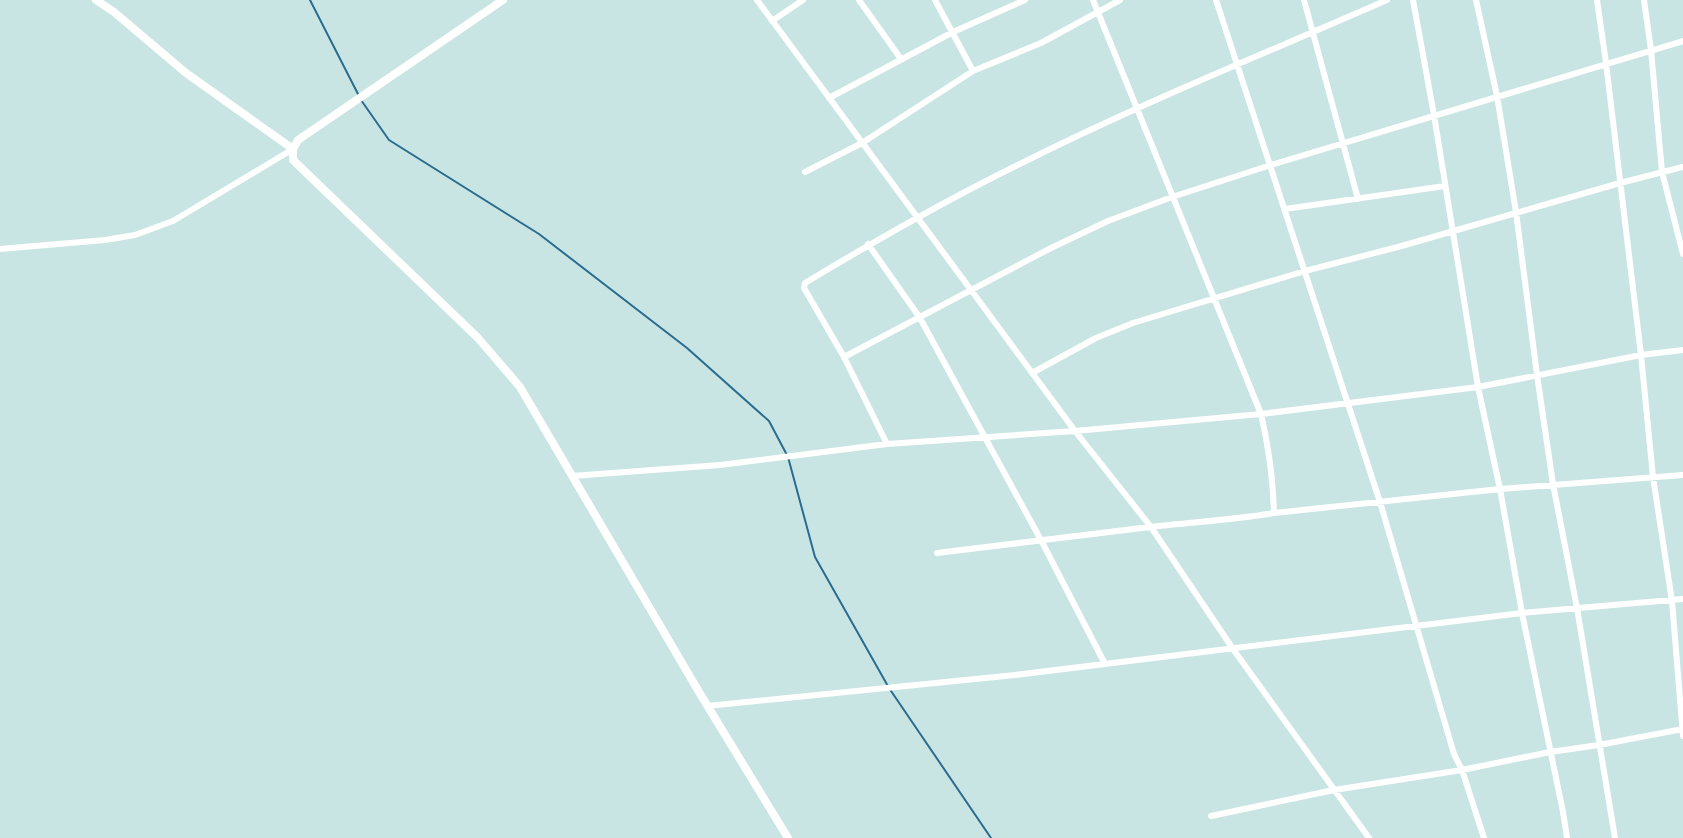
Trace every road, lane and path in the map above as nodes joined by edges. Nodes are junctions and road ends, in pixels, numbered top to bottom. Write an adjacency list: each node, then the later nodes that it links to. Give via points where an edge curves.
1 (96, 0): 33 (street, via 114,12 186,73)
2 (503, 0): 33 (street, via 298,140)
3 (757, 0): 18 (street)
4 (802, 0): 18 (street)
5 (859, 0): 23 (street)
6 (935, 0): 19 (street)
7 (1025, 0): 19 (street)
8 (1093, 0): 17 (street)
9 (1120, 0): 17 (street)
10 (1216, 0): 25 (street)
11 (1304, 0): 20 (street)
12 (1387, 0): 20 (street)
13 (1413, 0): 30 (street)
14 (1476, 0): 27 (street)
15 (1597, 0): 24 (street)
16 (1644, 0): 22 (street)
17 (1098, 11): 26 (street, via 1041,43); 29 (street)
18 (772, 21): 28 (street)
19 (953, 32): 23 (street); 26 (street)
20 (1314, 32): 25 (street); 32 (street)
21 (1683, 41): 22 (street)
22 (1651, 50): 24 (street); 37 (street)
23 (901, 59): 28 (street)
24 (1606, 63): 27 (street); 38 (street)
25 (1238, 64): 29 (street); 34 (street)
26 (973, 71): 31 (street)
27 (1497, 96): 30 (street); 43 (street)
28 (829, 98): 31 (street)
29 (1138, 108): 40 (street); 44 (street, via 1030,158)
30 (1434, 115): 32 (street); 39 (street)
31 (862, 143): 36 (street); 44 (street)
32 (1344, 143): 34 (street); 41 (street)
33 (293, 149): 47 (street, via 173,221 135,235); 65 (street, via 293,160 478,338 516,382)
34 (1271, 165): 40 (street); 42 (street)
35 (1683, 167): 37 (street)
36 (805, 172)
37 (1662, 172): 38 (street); 48 (street)
38 (1620, 183): 43 (street); 54 (street)
39 (1445, 186): 41 (street); 45 (street)
40 (1172, 197): 50 (street, via 1108,221); 51 (street)
41 (1358, 198): 42 (street)
42 (1285, 209): 49 (street)
43 (1516, 212): 45 (street); 57 (street)
44 (917, 217): 46 (street); 50 (street)
45 (1453, 230): 49 (street); 58 (street)
46 (868, 244): 52 (street); 55 (street, via 804,286)
47 (0, 249)
48 (1683, 254)
49 (1305, 271): 51 (street); 59 (street)
50 (971, 290): 52 (street); 56 (street)
51 (1215, 299): 56 (street, via 1115,330); 60 (street)
52 (920, 318): 55 (street); 62 (street)
53 (1683, 350): 54 (street)
54 (1641, 355): 57 (street); 66 (street)
55 (844, 357): 63 (street)
56 (1032, 373): 61 (street)
57 (1537, 375): 58 (street); 67 (street)
58 (1478, 387): 59 (street); 68 (street)
59 (1348, 404): 60 (street); 69 (street)
60 (1261, 414): 61 (street); 70 (street, via 1269,446)
61 (1075, 432): 62 (street); 71 (street)
62 (985, 436): 63 (street); 72 (street)
63 (887, 444): 65 (street, via 720,465)
64 (1683, 475): 66 (street)
65 (572, 476): 81 (street)
66 (1653, 477): 67 (street); 75 (street)
67 (1553, 484): 68 (street); 76 (street)
68 (1500, 489): 69 (street); 77 (street)
69 (1380, 502): 70 (street); 78 (street)
70 (1274, 514): 71 (street)
71 (1151, 527): 72 (street); 79 (street)
72 (1042, 542): 73 (street); 80 (street)
73 (937, 553)
74 (1683, 599): 75 (street)
75 (1672, 601): 76 (street); 82 (street)
76 (1577, 608): 77 (street); 84 (street)
77 (1522, 613): 78 (street); 85 (street)
78 (1416, 625): 79 (street); 86 (street, via 1454,754)
79 (1233, 649): 80 (street); 87 (street)
80 (1105, 664): 81 (street)
81 (707, 706): 89 (street)
82 (1683, 729): 83 (street); 84 (street)
83 (1683, 736)
84 (1599, 745): 85 (street); 93 (street)
85 (1550, 752): 86 (street); 92 (street)
86 (1462, 770): 87 (street); 91 (street)
87 (1334, 790): 88 (street); 90 (street)
88 (1211, 816)
89 (788, 838)
90 (1369, 838)
91 (1484, 838)
92 (1567, 838)
93 (1615, 838)

